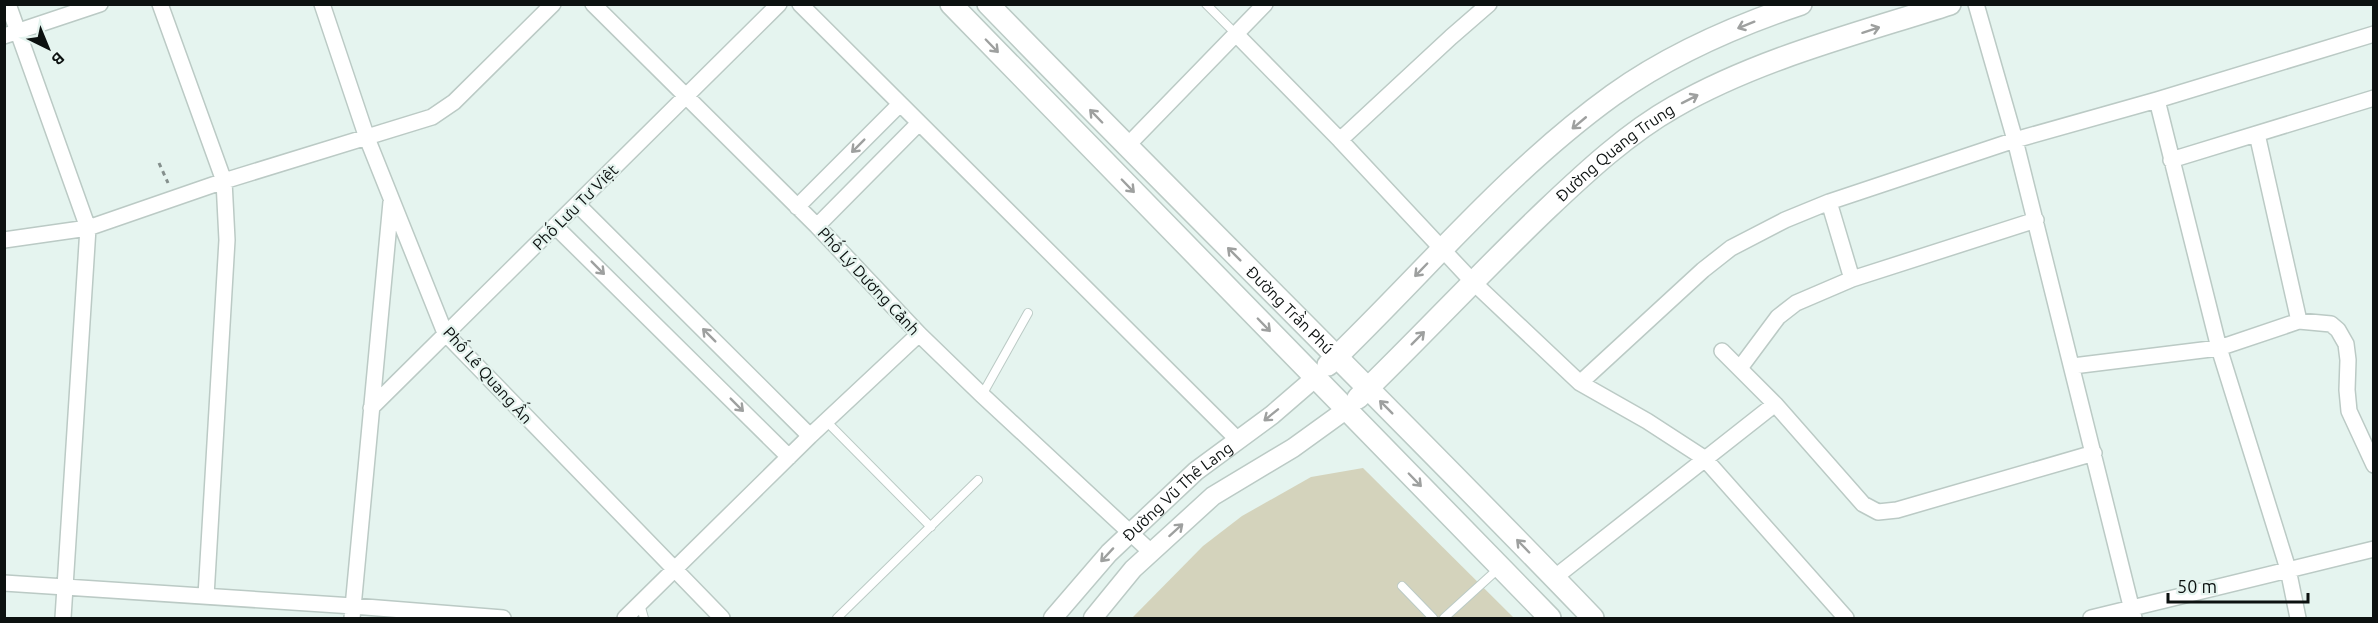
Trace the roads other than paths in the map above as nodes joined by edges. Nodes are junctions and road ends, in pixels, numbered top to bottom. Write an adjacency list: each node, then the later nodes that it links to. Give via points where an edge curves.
1 (8, 4): 18 (street)
2 (100, 4): 18 (street)
3 (160, 4): 31 (street)
4 (322, 4): 26 (street, Phố Lê Quang Ấn)
5 (553, 4): 26 (street, via 454,102 432,117)
6 (592, 4): 20 (street, Phố Lý Dương Cảnh)
7 (779, 4): 20 (street, Phố Lưu Tư Việt)
8 (800, 4): 23 (street)
9 (951, 4): 53 (main road, Đường Trần Phú, one-way to 53)
10 (988, 4): 29 (main road, Đường Trần Phú, one-way to 10)
11 (1206, 4): 17 (lane)
12 (1265, 4): 17 (street)
13 (1489, 4): 27 (street)
14 (1801, 4): 41 (main road, one-way to 41, via 1692,48 1613,95 1542,154)
15 (1950, 4): 43 (main road, Đường Quang Trung, one-way to 15, via 1569,188 1673,108 1747,71)
16 (1976, 4): 28 (street)
17 (1235, 33): 27 (street); 29 (street)
18 (11, 34): 39 (street)
19 (2373, 34): 22 (street)
20 (686, 97): 34 (street, Phố Lưu Tư Việt); 35 (street, Phố Lý Dương Cảnh)
21 (2373, 98): 25 (street)
22 (2157, 100): 28 (street); 30 (street)
23 (900, 104): 24 (street); 35 (street, one-way to 35)
24 (919, 123): 37 (street); 62 (street)
25 (2257, 134): 30 (street); 45 (street)
26 (367, 138): 31 (street); 32 (street, Phố Lê Quang Ấn)
27 (1340, 140): 41 (street)
28 (2015, 140): 33 (street); 36 (street)
29 (1126, 147): 50 (main road, Đường Trần Phú, one-way to 29)
30 (2171, 160): 48 (street)
31 (224, 181): 39 (street); 79 (street, via 227,240)
32 (391, 198): 46 (street, Phố Lê Quang Ấn); 58 (street)
33 (1830, 202): 42 (street); 54 (street, via 1758,232 1731,248)
34 (578, 205): 38 (street, Phố Lưu Tư Việt); 61 (street, one-way to 34)
35 (797, 207): 37 (street, Phố Lý Dương Cảnh)
36 (2036, 220): 42 (street); 51 (street)
37 (817, 226): 47 (street, Phố Lý Dương Cảnh)
38 (556, 227): 46 (street, Phố Lưu Tư Việt); 64 (street, one-way to 64)
39 (88, 228): 40 (street); 77 (street)
40 (4, 240)
41 (1441, 250): 43 (street); 50 (main road, one-way to 50)
42 (1852, 279): 52 (street, via 1787,310 1762,336)
43 (1473, 282): 54 (street); 55 (main road, Đường Quang Trung, one-way to 43)
44 (1028, 313): 56 (lane)
45 (2299, 321): 48 (street); 66 (street, via 2331,324 2346,344 2349,411)
46 (445, 333): 58 (street, Phố Lưu Tư Việt); 74 (street, Phố Lê Quang Ấn)
47 (919, 334): 56 (street, Phố Lý Dương Cảnh); 60 (street)
48 (2219, 348): 51 (street); 73 (street)
49 (1722, 351): 52 (street)
50 (1337, 357): 53 (main road); 55 (main road, Đường Trần Phú)
51 (2073, 366): 63 (street)
52 (1740, 368): 57 (street)
53 (1316, 377): 59 (main road, Đường Trần Phú); 62 (street, Đường Vũ Thê Lang, one-way to 62)
54 (1580, 383): 65 (street)
55 (1368, 388): 59 (main road, Đường Quang Trung); 75 (main road, Đường Trần Phú, one-way to 55)
56 (982, 395): 69 (street, Phố Lý Dương Cảnh)
57 (1775, 404): 63 (street, via 1863,504 1878,512 1897,510); 65 (street)
58 (371, 408): 81 (street)
59 (1347, 409): 71 (street, Đường Vũ Thê Lang, one-way to 59, via 1213,496 1293,448); 72 (main road, Đường Trần Phú, one-way to 72)
60 (826, 421): 61 (street); 68 (lane)
61 (810, 436): 64 (street)
62 (1238, 440): 69 (street, Đường Vũ Thê Lang, via 1196,471)
63 (2094, 453): 82 (street)
64 (789, 456): 74 (street)
65 (1704, 458): 75 (street); 94 (street)
66 (2373, 465)
67 (978, 480): 68 (lane)
68 (931, 526): 87 (lane)
69 (1130, 532): 71 (street, Phố Lý Dương Cảnh); 88 (street, Đường Vũ Thê Lang, one-way to 88)
70 (2373, 549): 73 (street)
71 (1151, 552): 89 (street, Đường Vũ Thê Lang)
72 (1500, 567): 91 (lane); 92 (main road, Đường Trần Phú)
73 (2288, 568): 82 (street); 96 (street)
74 (674, 569): 80 (street); 86 (street, Phố Lê Quang Ấn)
75 (1554, 578): 93 (main road, Đường Trần Phú)
76 (4, 582): 77 (street)
77 (65, 586): 79 (street); 83 (street)
78 (1402, 586): 90 (lane)
79 (206, 596): 81 (street)
80 (642, 611): 85 (street)
81 (352, 612): 84 (street)
82 (2133, 613): 95 (street)
83 (63, 618)
84 (494, 618)
85 (625, 618)
86 (722, 618)
87 (837, 618)
88 (1053, 618)
89 (1093, 618)
90 (1433, 618)
91 (1444, 618)
92 (1550, 618)
93 (1593, 618)
94 (1846, 618)
95 (2091, 618)
96 (2298, 618)

